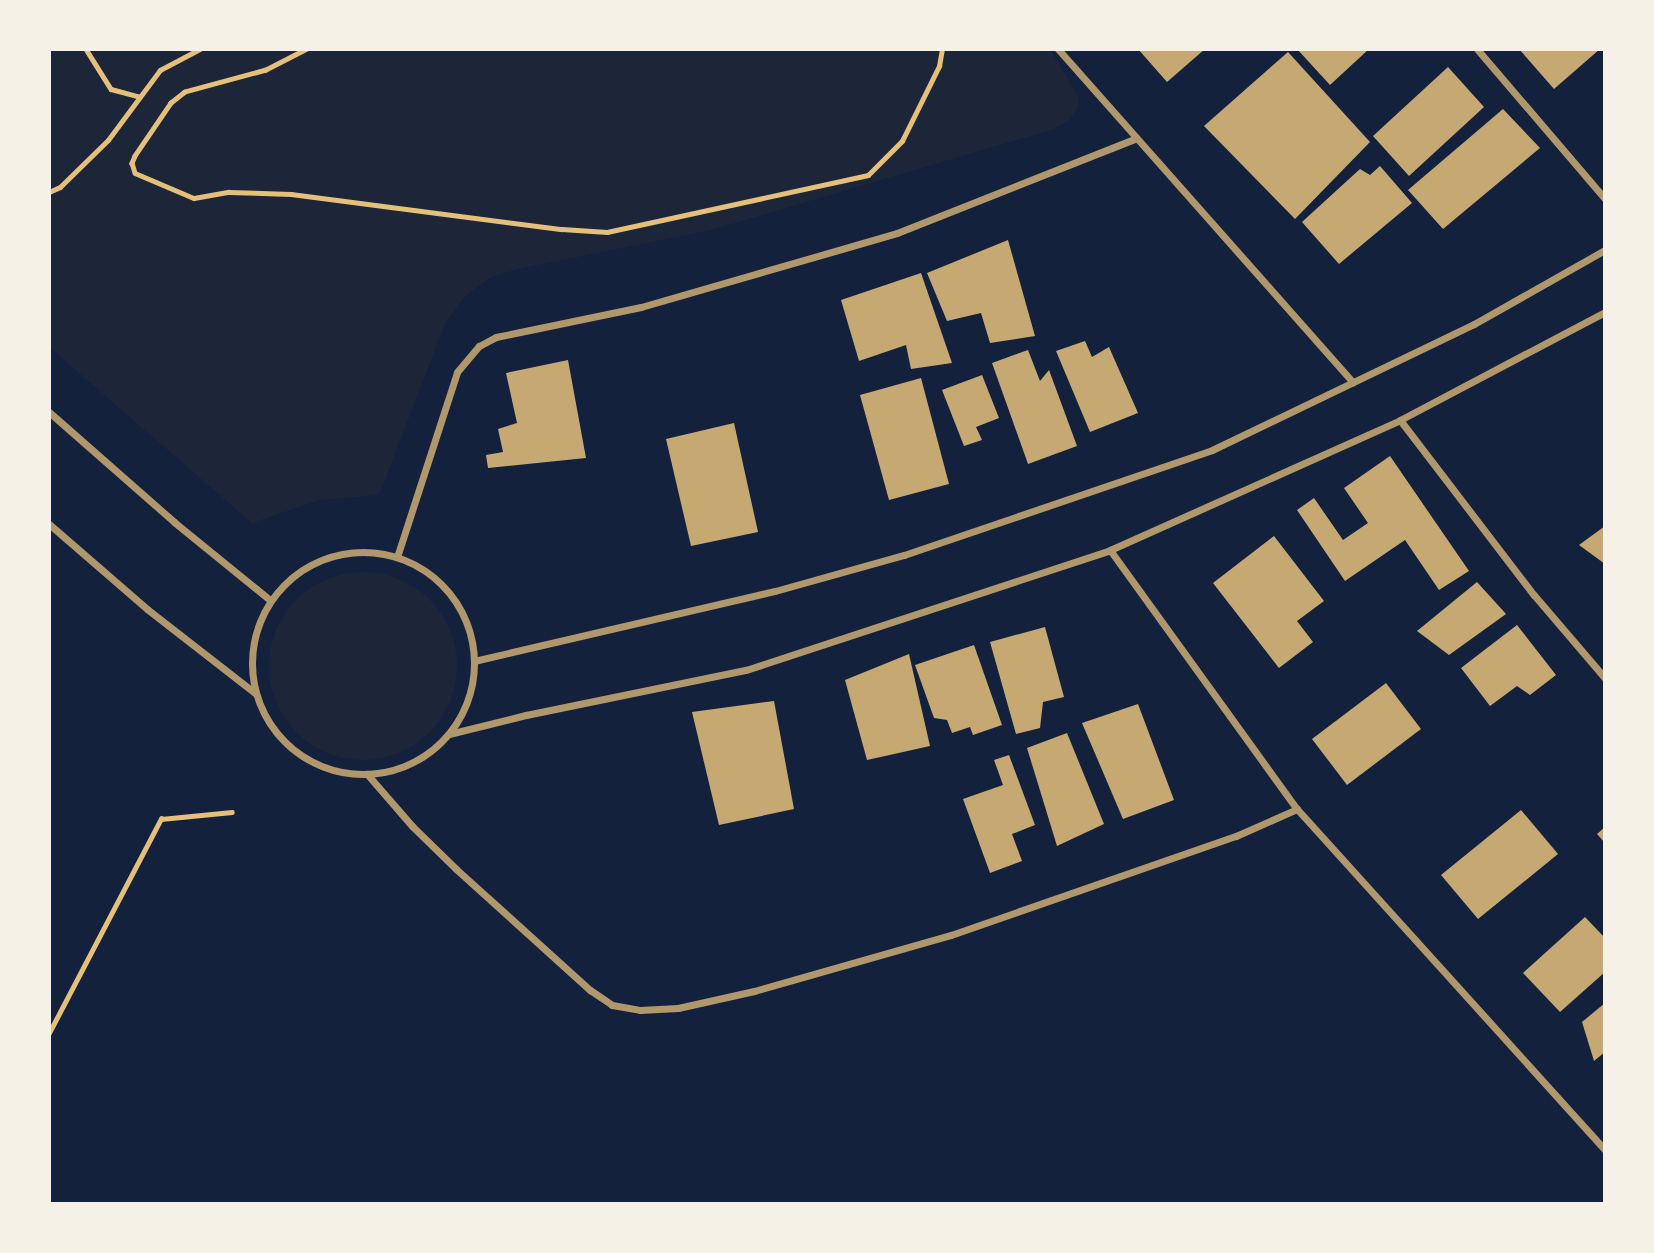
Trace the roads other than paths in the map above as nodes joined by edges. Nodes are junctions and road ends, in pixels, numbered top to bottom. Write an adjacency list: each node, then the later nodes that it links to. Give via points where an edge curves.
1 (1058, 49): 3 (street)
2 (1477, 49): 4 (street)
3 (1134, 139): 7 (street); 12 (street, via 897,233 641,307 496,337 479,346 457,372)
4 (1605, 199)
5 (1605, 250): 7 (street, via 1474,324)
6 (1605, 312): 9 (street)
7 (1353, 382): 14 (street, via 1212,450 904,555 775,591)
8 (49, 412): 13 (street)
9 (1400, 420): 11 (street); 15 (street, via 1534,595)
10 (49, 524): 16 (street)
11 (1110, 550): 17 (street, via 746,670); 19 (street)
12 (397, 556): 13 (street, via 360,551 324,558 292,576); 14 (street, via 430,573 456,600 471,634)
13 (270, 600): 16 (street, via 256,629 251,661)
14 (474, 661): 17 (street, via 466,708)
15 (1605, 678)
16 (256, 694): 18 (street, via 272,727 298,752 331,769)
17 (449, 734): 18 (street, via 426,755 398,769)
18 (368, 774): 19 (street, via 456,869 590,990 612,1005 640,1010 678,1008 754,991 951,935 1236,836)
19 (1297, 809): 20 (street)
20 (1605, 1150)

